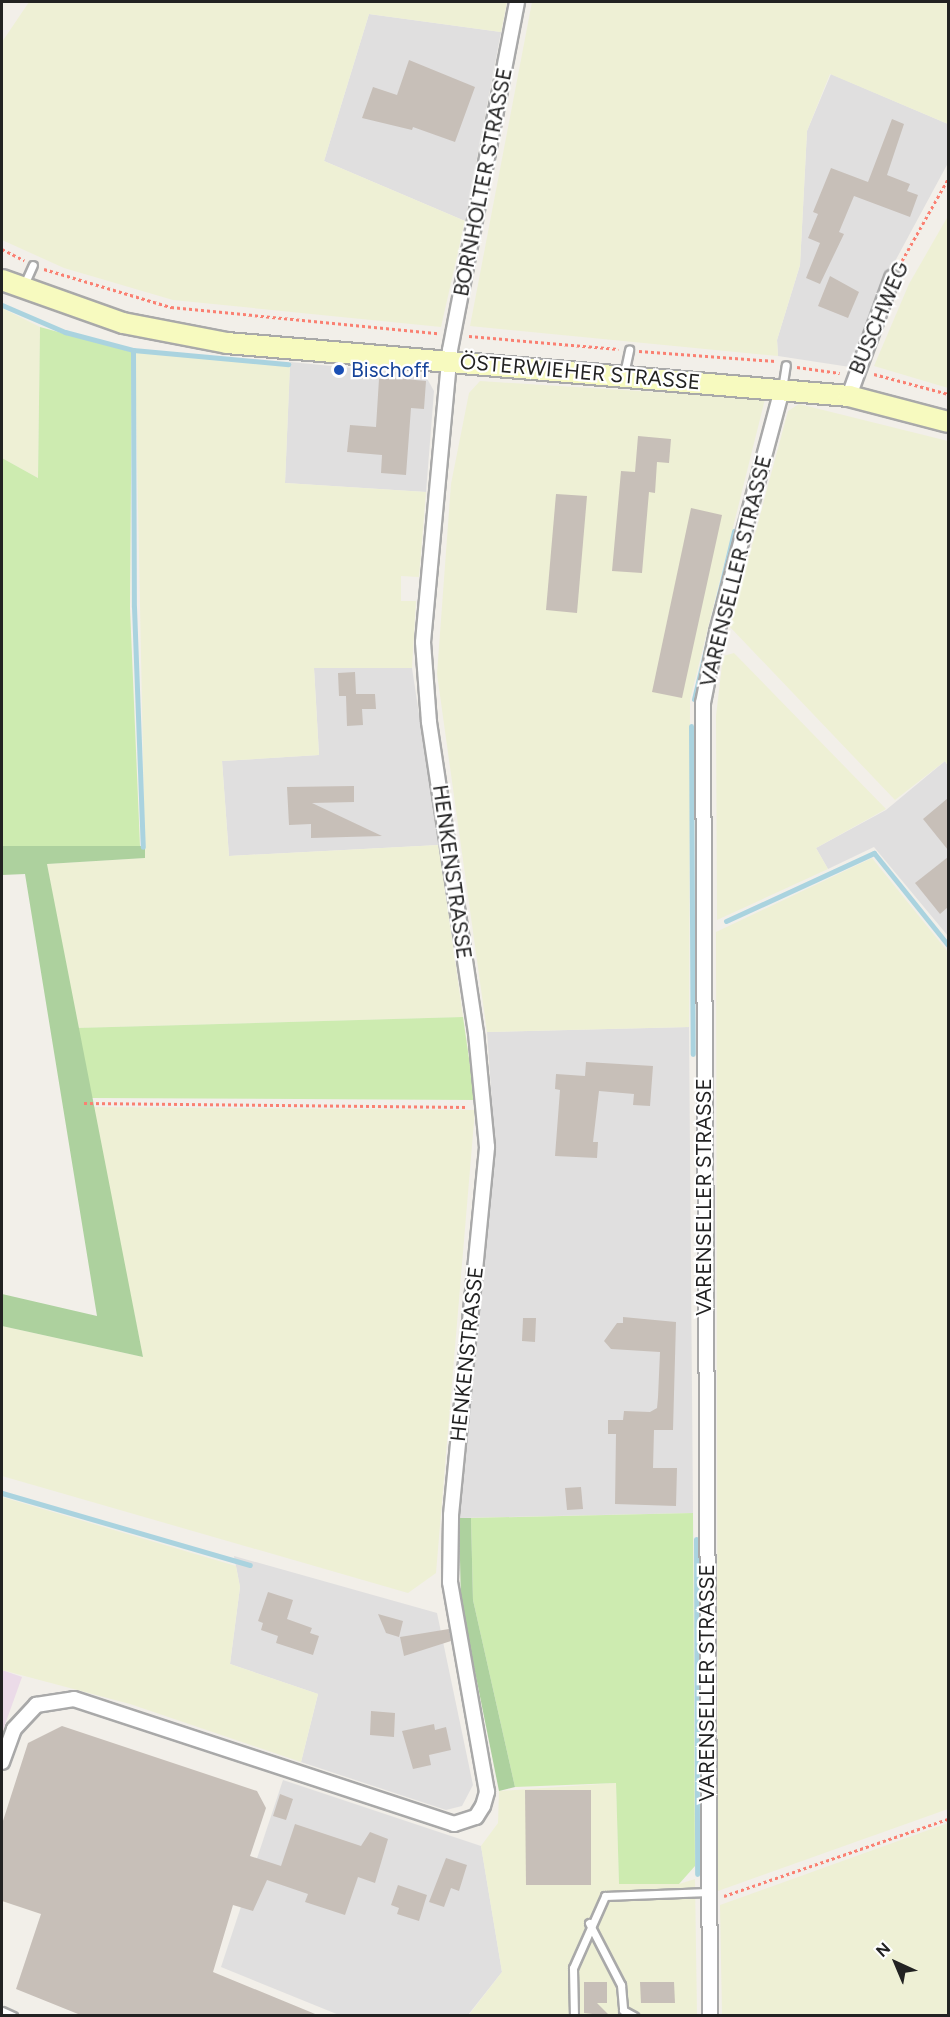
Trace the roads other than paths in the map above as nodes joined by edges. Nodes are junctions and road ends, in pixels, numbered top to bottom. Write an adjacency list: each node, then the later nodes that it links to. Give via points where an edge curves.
1 (517, 2): 7 (street, BORNHOLTER STRASSE)
2 (33, 265): 5 (lane)
3 (892, 278): 11 (street, BUSCHWEG)
4 (2, 280): 5 (street, ÖSTERWIEHER STRASSE)
5 (23, 289): 7 (street, ÖSTERWIEHER STRASSE, via 163,333 227,344)
6 (629, 350): 9 (lane)
7 (448, 362): 9 (street, ÖSTERWIEHER STRASSE); 13 (street, HENKENSTRASSE, via 423,674 487,1147 451,1526 453,1602 487,1792 476,1817 454,1824 74,1700 36,1706 14,1729)
8 (786, 365): 10 (lane)
9 (624, 375): 10 (street, ÖSTERWIEHER STRASSE)
10 (782, 389): 11 (street, ÖSTERWIEHER STRASSE); 14 (street, VARENSELLER STRASSE, via 717,632 703,703)
11 (849, 396): 12 (street, ÖSTERWIEHER STRASSE)
12 (948, 422)
13 (2, 1762)
14 (708, 1897): 15 (lane, via 605,1896); 20 (street, VARENSELLER STRASSE)
15 (589, 1923): 18 (lane, via 573,1968); 19 (lane, via 621,1986 623,2010)
16 (2, 2011): 17 (lane)
17 (13, 2016)
18 (574, 2016)
19 (634, 2016)
20 (710, 2016)

